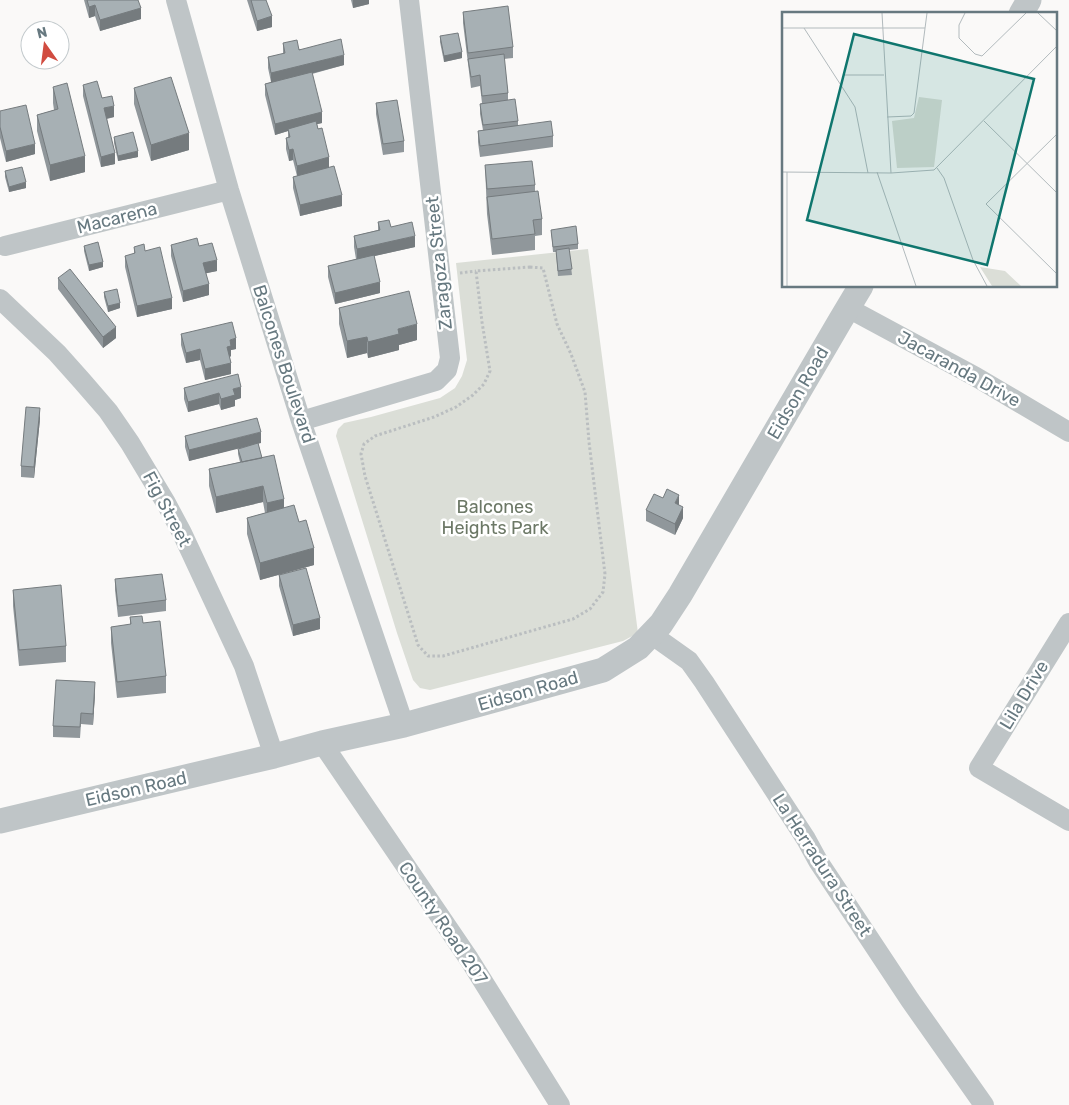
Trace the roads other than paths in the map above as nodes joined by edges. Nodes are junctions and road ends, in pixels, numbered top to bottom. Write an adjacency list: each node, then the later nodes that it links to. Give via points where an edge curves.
1 (176, 0): 5 (street, Balcones Boulevard)
2 (409, 0): 10 (street, Zaragoza Street, via 450,358 447,370 436,381)
3 (1029, 0): 4 (street)
4 (1022, 12)
5 (228, 190): 6 (street, Macarena); 10 (street, Balcones Boulevard)
6 (5, 246)
7 (860, 288): 9 (street, Eidson Road)
8 (0, 299): 16 (street, Fig Street, via 58,354 108,411 166,503 244,666)
9 (848, 308): 11 (street, Jacaranda Drive); 13 (street, Eidson Road, via 680,595)
10 (301, 421): 14 (street, Balcones Boulevard)
11 (1069, 432)
12 (1069, 623): 18 (street, Lila Drive, via 979,768)
13 (651, 634): 14 (street, Eidson Road, via 638,648 603,670); 20 (street, La Herradura Street, via 689,661 704,682 904,992)
14 (404, 725): 15 (street, Eidson Road)
15 (322, 743): 16 (street, Eidson Road); 19 (street, County Road 207, via 469,960)
16 (274, 756): 17 (street, Eidson Road)
17 (0, 821)
18 (1069, 821)
19 (560, 1105)
20 (984, 1105)

